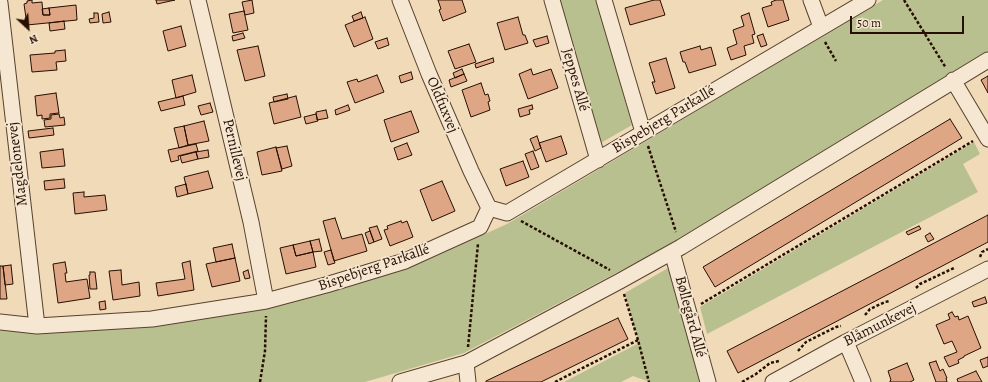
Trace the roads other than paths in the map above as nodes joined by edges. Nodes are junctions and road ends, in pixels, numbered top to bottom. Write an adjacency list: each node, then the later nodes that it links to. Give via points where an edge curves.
1 (198, 0): 17 (street, Pernillevej, via 251,222)
2 (400, 0): 14 (street, Oldfuxvej, via 429,74)
3 (552, 0): 13 (street, Jeppes Allé)
4 (604, 0): 11 (street)
5 (811, 0): 8 (street)
6 (868, 0): 8 (street, Bispebjerg Parkallé)
7 (0, 4): 19 (street, Magdelonevej)
8 (819, 29): 11 (street, Bispebjerg Parkallé)
9 (988, 60): 10 (street)
10 (954, 80): 12 (street); 15 (street)
11 (643, 132): 13 (street, Bispebjerg Parkallé)
12 (986, 136)
13 (598, 160): 14 (street, Bispebjerg Parkallé, via 507,213)
14 (489, 208): 17 (street, Bispebjerg Parkallé, via 480,227 406,261)
15 (677, 250): 21 (street); 24 (street, Bøllegård Allé, via 689,311)
16 (988, 269): 20 (street, Blåmunkevej)
17 (266, 301): 19 (street, Bispebjerg Parkallé, via 152,319)
18 (0, 322): 19 (street, Bispebjerg Parkallé)
19 (37, 326)
20 (846, 342): 25 (street, Blåmunkevej); 26 (street)
21 (466, 363): 22 (street); 23 (street)
22 (400, 382)
23 (468, 382)
24 (708, 382)
25 (774, 382)
26 (863, 382)

